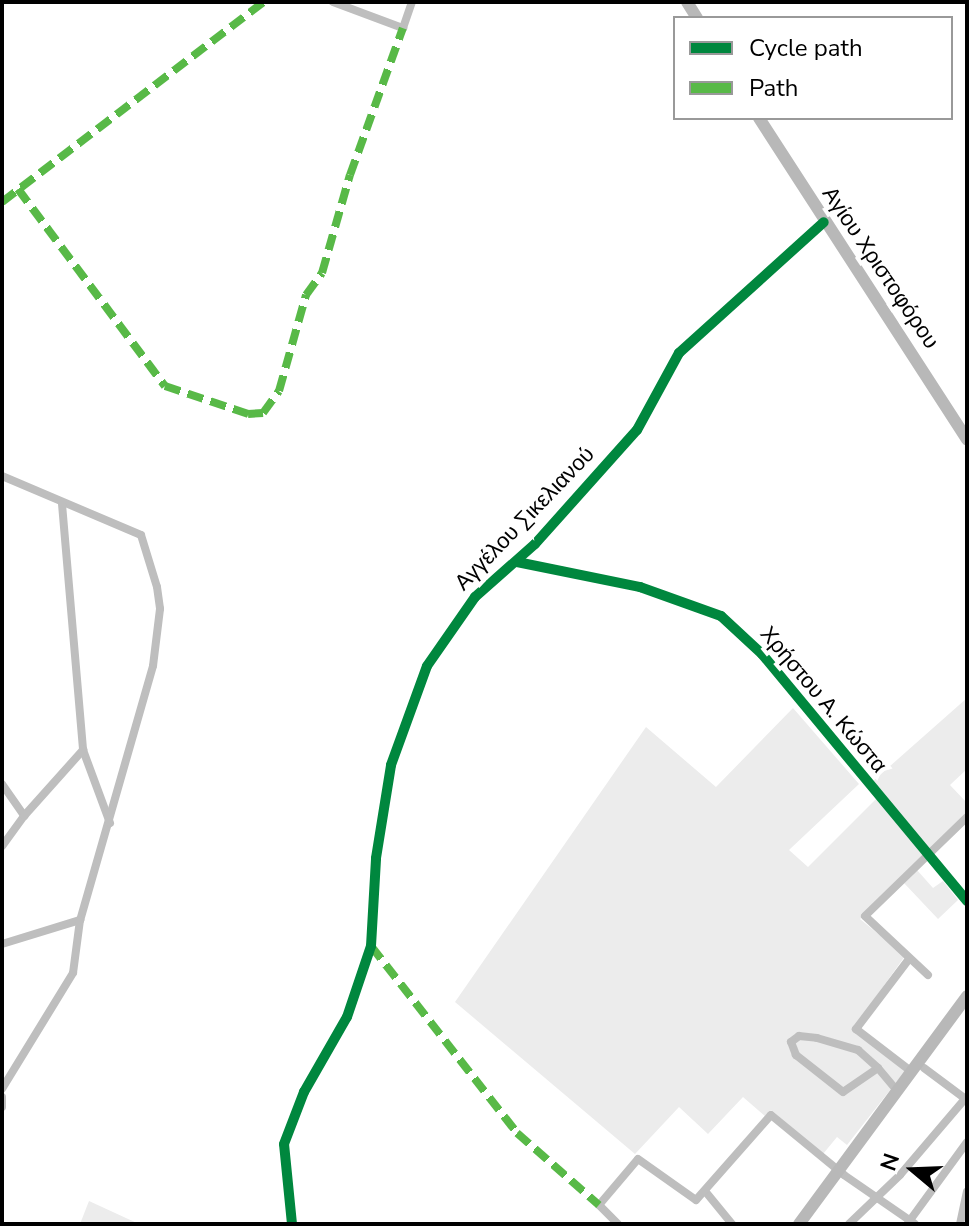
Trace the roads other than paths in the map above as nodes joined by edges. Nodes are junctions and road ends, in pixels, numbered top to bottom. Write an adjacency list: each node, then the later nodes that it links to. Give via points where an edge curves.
1 (333, 2): 2 (street, via 403,28)
2 (412, 2)
3 (760, 120): 4 (main road, Αγίου Χριστοφόρου)
4 (824, 222): 5 (main road, Αγίου Χριστοφόρου); 8 (street, Αγγέλου Σικελιανού, via 679,353 637,430)
5 (967, 440)
6 (2, 476): 7 (street)
7 (62, 504): 9 (street); 13 (street, via 141,535 157,587 160,609 153,666)
8 (517, 562): 15 (street, Χρήστου Α. Κώστα, via 640,587 721,616 762,654); 36 (street, Αγγέλου Σικελιανού, via 475,597 444,639 404,720 376,858 371,946 347,1017 304,1092 284,1144)
9 (83, 750): 11 (street); 13 (street)
10 (2, 784): 11 (street)
11 (24, 816): 14 (street)
12 (967, 817): 15 (street)
13 (110, 823): 17 (street)
14 (2, 846)
15 (927, 853): 16 (street, Χρήστου Α. Κώστα); 19 (street, via 865,916)
16 (967, 901)
17 (80, 920): 18 (street); 25 (street, via 73,973)
18 (2, 944)
19 (909, 959): 20 (street); 24 (street, via 856,1029)
20 (928, 975)
21 (967, 996): 24 (main road)
22 (967, 1009): 24 (main road)
23 (878, 1068): 23 (street, via 839,1042 799,1036 791,1042 796,1055 843,1092); 26 (street)
24 (918, 1070): 26 (main road); 28 (street); 31 (main road)
25 (2, 1089)
26 (898, 1092): 31 (main road)
27 (2, 1097): 29 (street)
28 (966, 1099): 34 (street)
29 (2, 1107)
30 (967, 1142): 35 (street)
31 (841, 1173): 32 (street, via 771,1115); 34 (street); 39 (main road); 40 (main road)
32 (705, 1191): 37 (street, via 691,1198 640,1158 599,1205); 38 (street)
33 (967, 1192): 42 (street)
34 (879, 1198): 35 (street); 41 (street)
35 (911, 1223)
36 (292, 1224)
37 (618, 1224)
38 (732, 1224)
39 (799, 1224)
40 (809, 1224)
41 (849, 1224)
42 (960, 1224)

